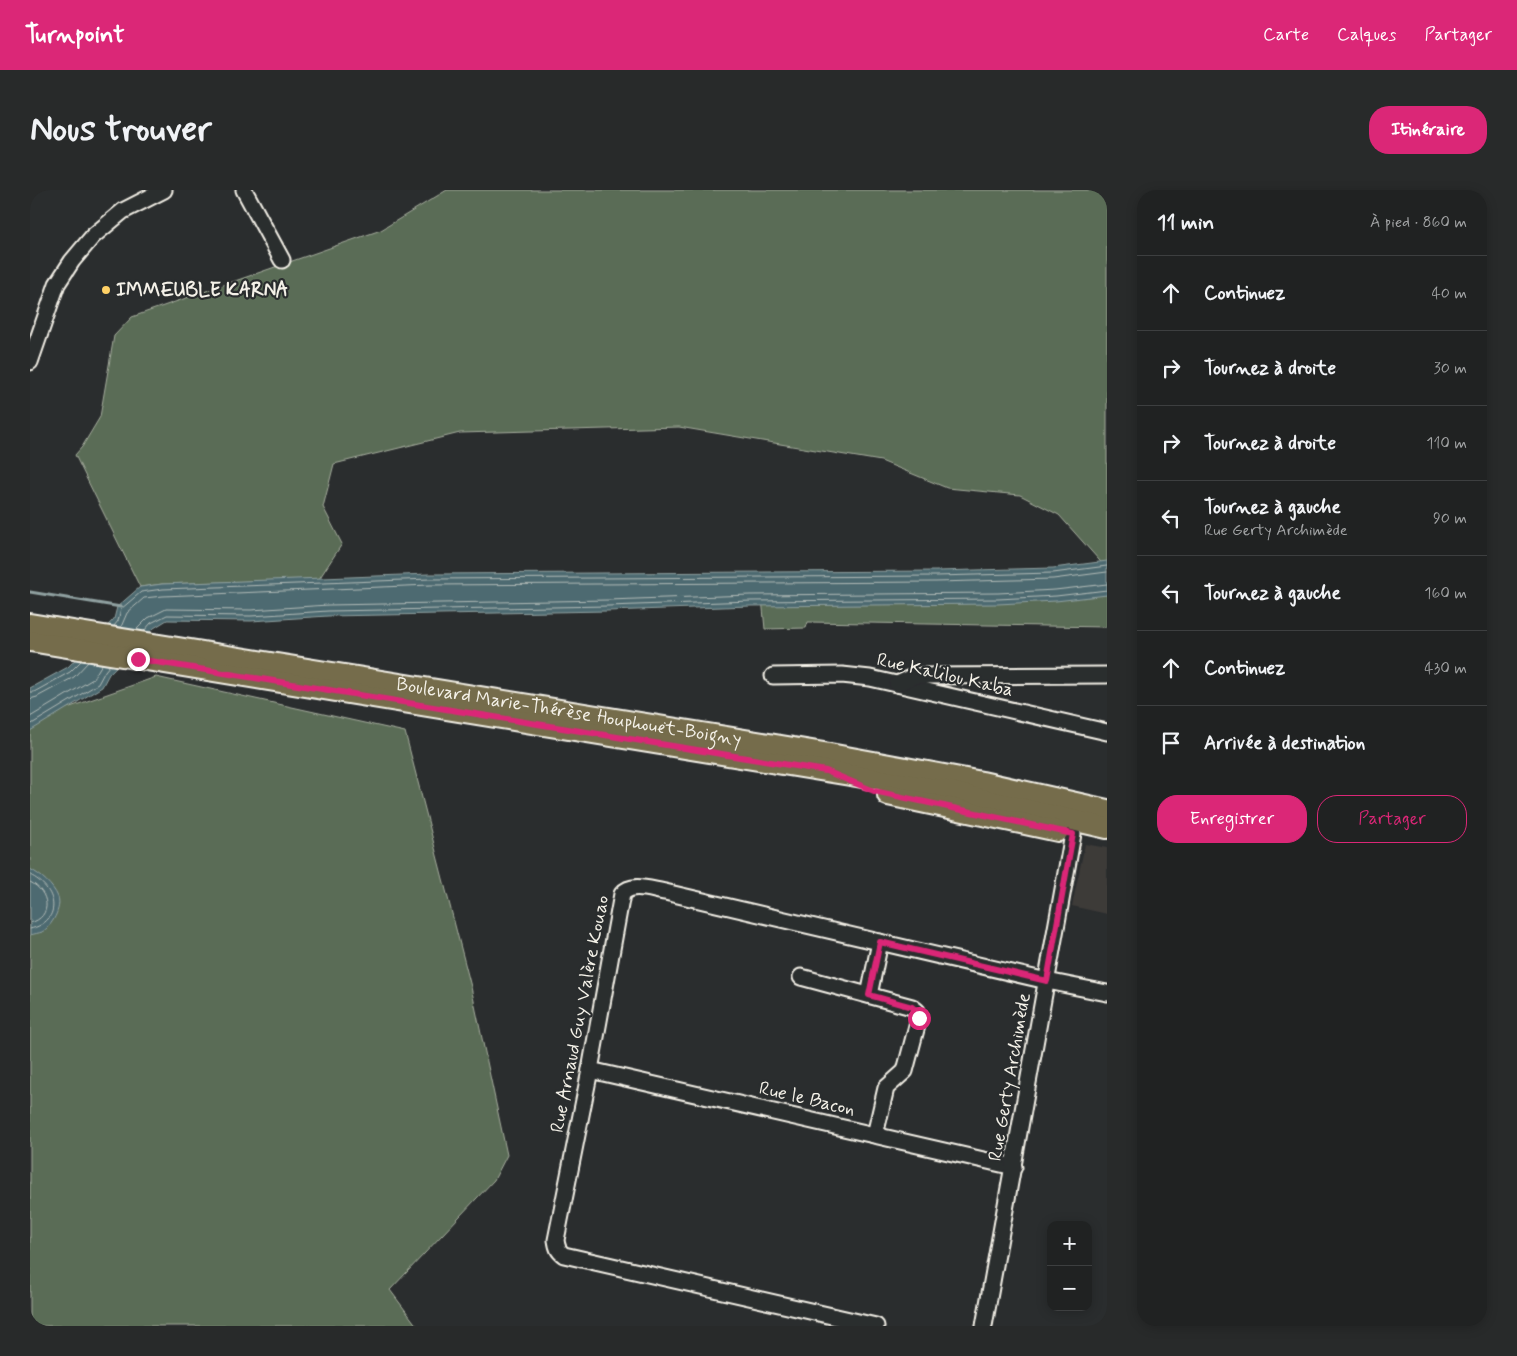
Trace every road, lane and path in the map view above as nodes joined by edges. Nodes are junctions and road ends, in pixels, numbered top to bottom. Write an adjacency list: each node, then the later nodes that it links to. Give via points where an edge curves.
1 (164, 190): 4 (street, via 123,211 93,236 72,261 57,284)
2 (244, 190): 3 (street)
3 (282, 260)
4 (30, 362)
5 (30, 624): 7 (main road, Boulevard Marie-Thérèse Houphouët-Boigny, via 90,634)
6 (30, 641): 7 (main road, Boulevard Marie-Thérèse Houphouët-Boigny)
7 (136, 653): 12 (main road, Boulevard Marie-Thérèse Houphouët-Boigny); 13 (main road, Boulevard Marie-Thérèse Houphouët-Boigny, via 830,754 982,782)
8 (1107, 675): 10 (street, via 915,676)
9 (773, 676): 10 (street, Rue Kalilou Kaba, via 842,675)
10 (897, 684): 11 (street, Rue Kalilou Kaba)
11 (1107, 732)
12 (826, 771): 14 (main road, Boulevard Marie-Thérèse Houphouët-Boigny, via 942,790); 15 (main road, via 874,791)
13 (1107, 810)
14 (1107, 828)
15 (1073, 834): 16 (main road); 19 (street, Rue Gerty Archimède)
16 (1107, 841)
17 (880, 942): 19 (street, Rue Arnaud Guy Valère Kouao); 21 (street); 22 (street, Rue Arnaud Guy Valère Kouao, via 665,892 634,887 626,889 620,902)
18 (801, 977): 21 (street)
19 (1047, 981): 20 (street, Rue Arnaud Guy Valère Kouao); 24 (street, Rue Gerty Archimède)
20 (1107, 993)
21 (869, 995): 23 (street, via 912,1007 919,1018 905,1071 886,1088)
22 (590, 1070): 23 (street, Rue le Bacon); 25 (street, Rue Arnaud Guy Valère Kouao, via 556,1240 559,1252)
23 (875, 1135): 24 (street, Rue le Bacon)
24 (1014, 1167): 26 (street, Rue Gerty Archimède)
25 (876, 1326)
26 (984, 1326)

